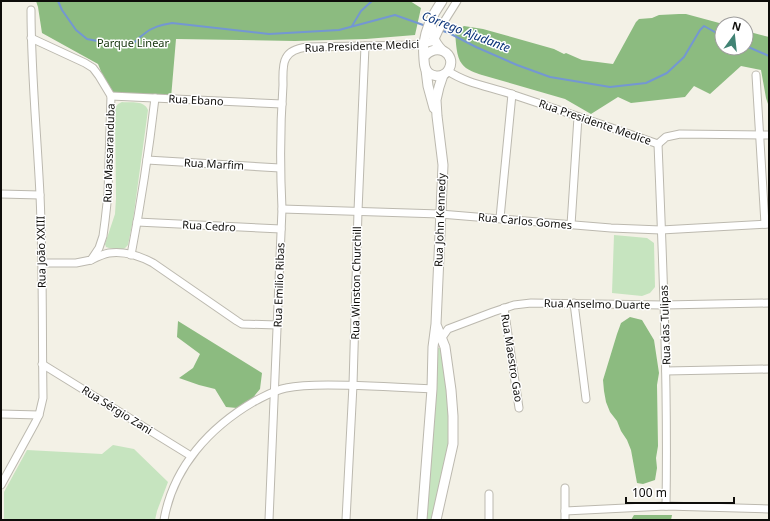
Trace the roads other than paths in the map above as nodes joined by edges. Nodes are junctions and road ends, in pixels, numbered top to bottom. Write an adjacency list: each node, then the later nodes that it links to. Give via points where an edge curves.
1 (442, 1): 5 (street)
2 (457, 1): 4 (street)
3 (31, 10): 7 (street, Rua João XXIII)
4 (448, 14): 5 (street, via 445,18); 6 (street)
5 (430, 22): 6 (street)
6 (431, 36): 8 (street); 10 (street)
7 (31, 38): 17 (street, Rua Massaranduba, via 85,62 93,68); 28 (street, Rua João XXIII)
8 (423, 44): 9 (street, Rua Presidente Medici); 12 (street)
9 (365, 46): 11 (street, Rua Presidente Medici, via 307,47 297,48); 30 (street, Rua Winston Churchill)
10 (442, 50): 12 (street, via 434,50); 14 (street, via 450,58 450,66)
11 (291, 53): 19 (street, Rua Emilio Ribas, via 284,64)
12 (424, 57): 13 (street)
13 (426, 70): 14 (street, via 436,76); 20 (street, Rua John Kennedy)
14 (446, 73): 16 (street, Rua Presidente Medice); 20 (street, Rua John Kennedy, via 436,100)
15 (756, 75): 22 (street)
16 (512, 94): 21 (street, Rua Presidente Medice); 32 (street)
17 (111, 96): 18 (street, Rua Ebano); 39 (street, Rua Massaranduba, via 105,221 99,248)
18 (155, 98): 19 (street, Rua Ebano); 25 (street)
19 (282, 104): 26 (street, Rua Emilio Ribas)
20 (437, 116): 31 (street, Rua John Kennedy, via 442,165)
21 (578, 117): 24 (street, Rua Presidente Medice); 35 (street)
22 (760, 135): 23 (street, Rua Presidente Medice); 24 (street, Rua Presidente Medice, via 680,134 666,137); 34 (street)
23 (769, 135)
24 (658, 144): 37 (street, Rua das Tulipas)
25 (147, 160): 26 (street, Rua Marfim); 33 (street)
26 (280, 168): 29 (street, Rua Emilio Ribas)
27 (1, 194): 28 (street)
28 (40, 194): 40 (street, Rua João XXIII)
29 (282, 209): 30 (street, Rua Carlos Gomes); 36 (street, Rua Emilio Ribas)
30 (358, 211): 31 (street, Rua Carlos Gomes); 50 (street, Rua Winston Churchill)
31 (440, 214): 32 (street, Rua Carlos Gomes); 46 (street, Rua John Kennedy, via 436,324)
32 (500, 218): 35 (street, Rua Carlos Gomes)
33 (138, 222): 36 (street, Rua Cedro); 38 (street)
34 (767, 224): 37 (street, Rua Carlos Gomes)
35 (571, 225): 37 (street, Rua Carlos Gomes)
36 (281, 229): 45 (street, Rua Emilio Ribas)
37 (661, 230): 43 (street, Rua das Tulipas)
38 (131, 255): 39 (street, via 108,253); 45 (street, via 153,263 242,324)
39 (90, 260): 40 (street, via 76,263)
40 (42, 263): 47 (street, Rua João XXIII)
41 (574, 303): 43 (street, Rua Anselmo Duarte); 44 (street, Rua Anselmo Duarte, via 531,302); 53 (street)
42 (769, 303): 43 (street, Rua Anselmo Duarte)
43 (664, 305): 49 (street, Rua das Tulipas)
44 (504, 308): 46 (street, Rua Anselmo Duarte, via 448,329); 54 (street, Rua Maestro Gao)
45 (277, 325): 52 (street, Rua Emilio Ribas)
46 (438, 339): 51 (street, Rua John Kennedy, via 433,347); 68 (street, Rua John Kennedy, via 445,347 451,390 453,444)
47 (42, 364): 56 (street, Rua João XXIII, via 43,398); 57 (street, Rua Sérgio Zani)
48 (769, 370): 49 (street)
49 (666, 371): 61 (street, Rua das Tulipas)
50 (354, 385): 51 (street); 52 (street, via 314,385); 66 (street, Rua Winston Churchill)
51 (432, 389): 67 (street, Rua John Kennedy)
52 (274, 392): 57 (street, via 248,406 217,428); 65 (street, Rua Emilio Ribas)
53 (586, 399)
54 (519, 408)
55 (1, 414): 56 (street)
56 (39, 414): 58 (street, Rua João XXIII)
57 (191, 456): 64 (street, via 174,486)
58 (1, 485)
59 (565, 488): 63 (street)
60 (489, 494): 69 (street)
61 (666, 506): 62 (street); 63 (street)
62 (769, 509)
63 (565, 511): 70 (street)
64 (164, 520)
65 (269, 520)
66 (346, 520)
67 (422, 520)
68 (436, 520)
69 (489, 520)
70 (565, 520)

